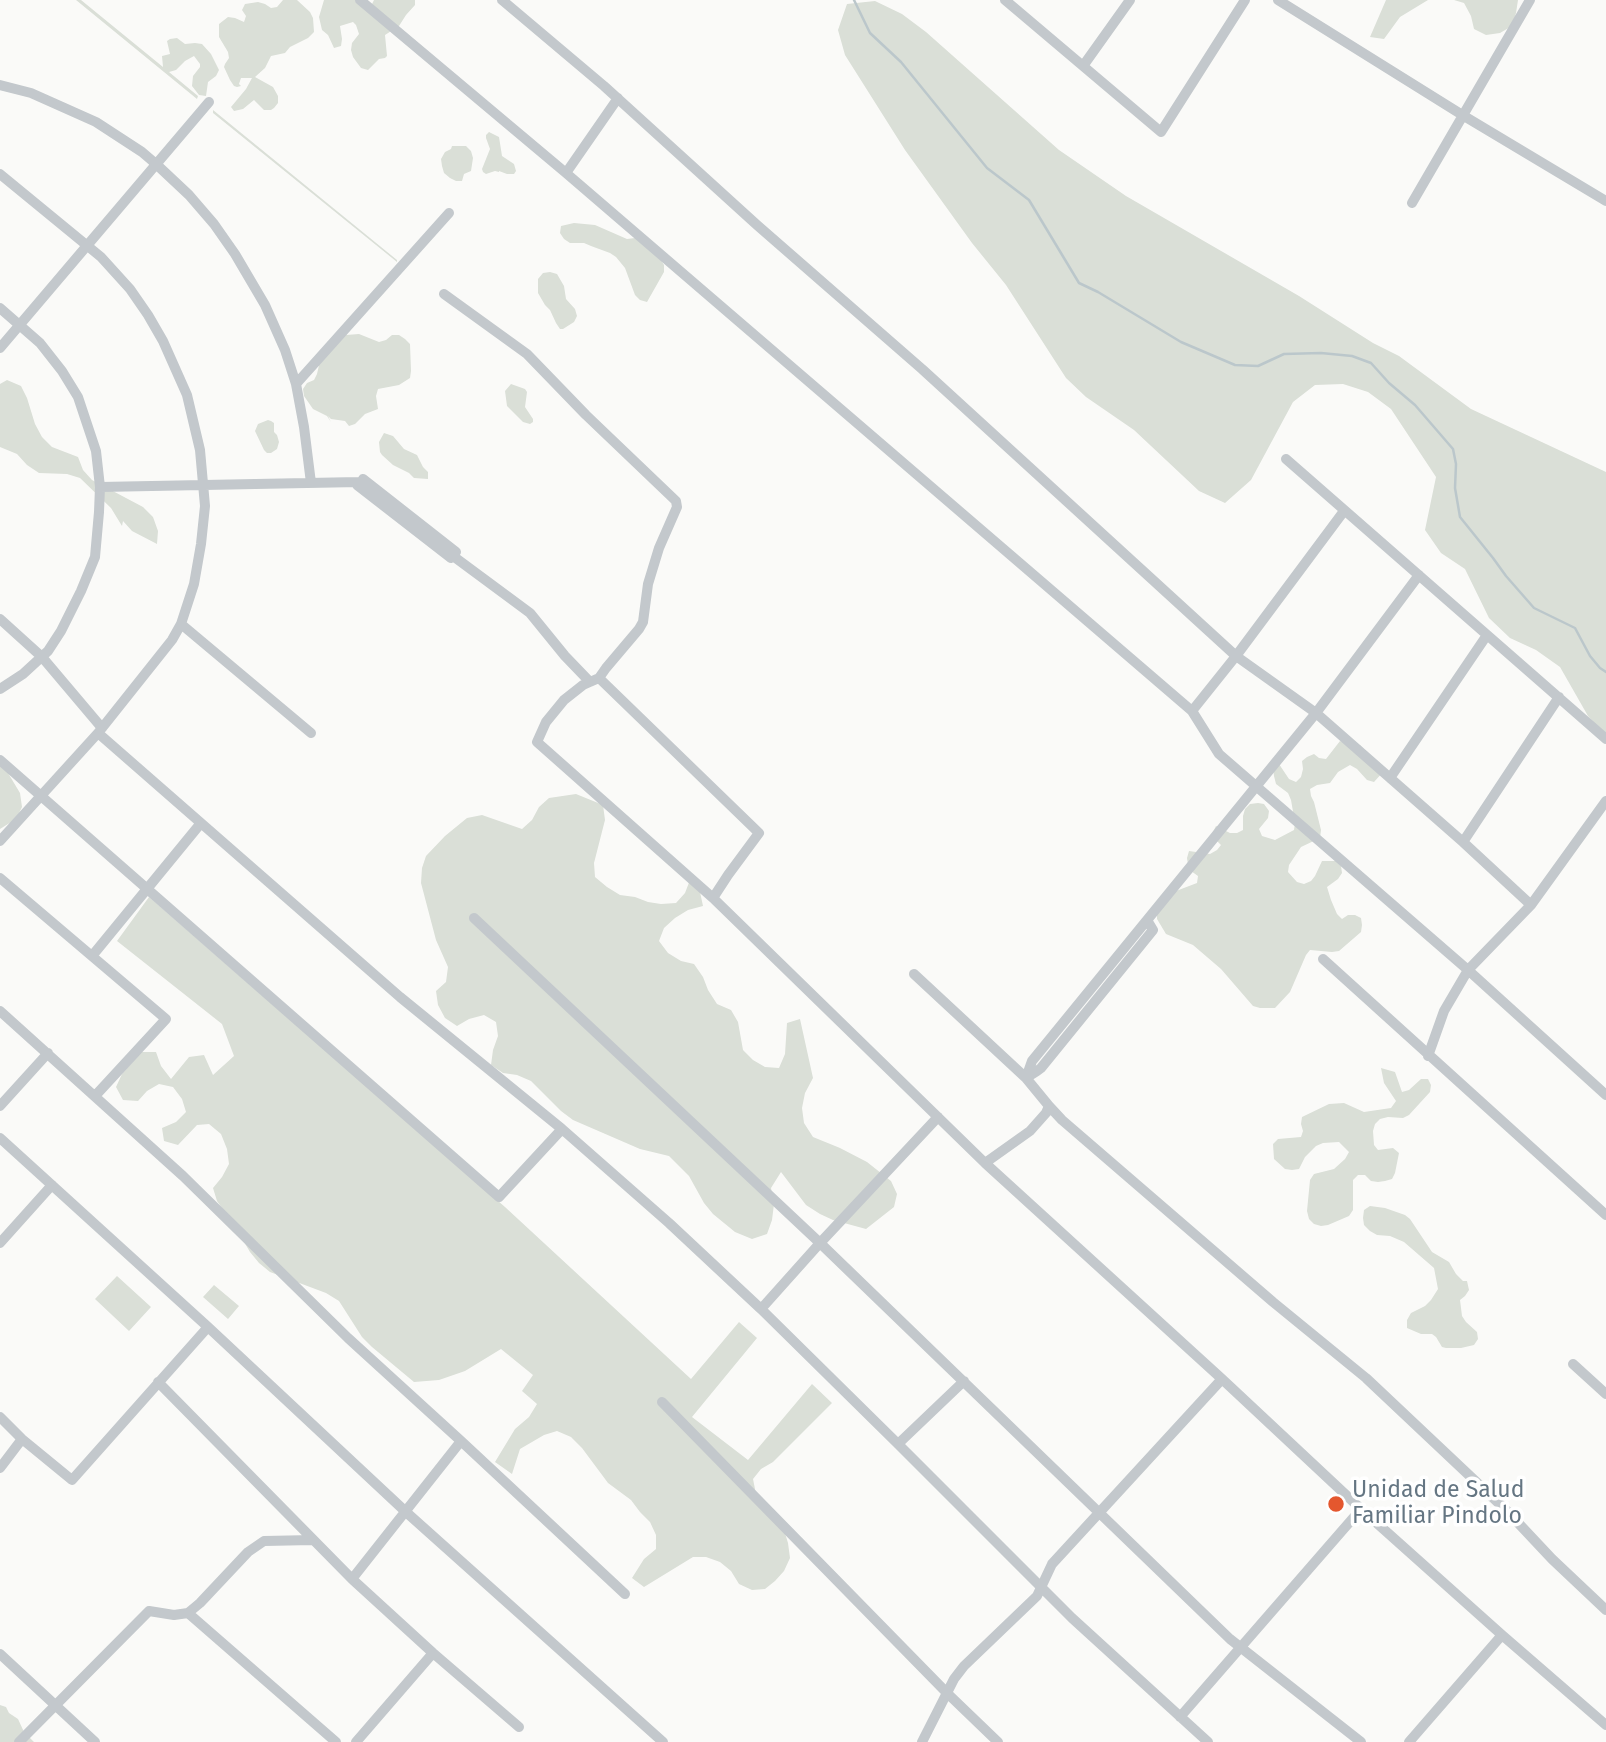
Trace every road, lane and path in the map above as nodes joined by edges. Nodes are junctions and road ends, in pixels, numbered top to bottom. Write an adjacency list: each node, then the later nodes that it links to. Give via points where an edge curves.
1 (359, 0): 14 (street)
2 (502, 0): 10 (street)
3 (1006, 0): 8 (street)
4 (1130, 0): 8 (street)
5 (1245, 0): 8 (street, via 1161,132)
6 (1278, 0): 12 (street)
7 (1530, 0): 12 (street)
8 (1083, 66)
9 (0, 85): 13 (street, via 31,93 96,122)
10 (618, 98): 14 (street); 34 (street)
11 (209, 102): 13 (street)
12 (1464, 116): 16 (street); 17 (street)
13 (156, 164): 19 (street); 24 (street, via 189,195 236,254 265,305)
14 (566, 173): 39 (street)
15 (0, 174): 19 (street)
16 (1606, 201)
17 (1412, 203)
18 (449, 213): 24 (street)
19 (88, 245): 22 (street); 27 (street, via 130,289 172,359 187,395)
20 (444, 294): 36 (street, via 527,354 676,500 648,583 643,622)
21 (0, 308): 22 (street)
22 (20, 325): 23 (street); 28 (street, via 40,343 78,397 96,451)
23 (0, 348)
24 (296, 384): 26 (street)
25 (1286, 459): 29 (street)
26 (311, 483): 27 (street); 36 (street, via 360,482 530,614 565,656)
27 (204, 485): 28 (street); 32 (street, via 201,544)
28 (100, 487): 35 (street, via 94,558 82,591)
29 (1344, 511): 30 (street); 34 (street)
30 (1419, 575): 33 (street); 40 (street)
31 (0, 619): 35 (street)
32 (181, 624): 41 (street); 42 (street)
33 (1487, 635): 38 (street); 45 (street)
34 (1236, 656): 39 (street); 40 (street)
35 (42, 657): 37 (street); 41 (street)
36 (594, 680): 54 (street, via 759,833); 54 (street, via 558,707 537,742)
37 (0, 689)
38 (1559, 697): 43 (street); 51 (street)
39 (1192, 711): 46 (street, via 1219,754)
40 (1316, 713): 45 (street); 46 (street)
41 (100, 731): 47 (street); 49 (street)
42 (311, 733)
43 (1606, 739)
44 (0, 760): 47 (street)
45 (1390, 778): 51 (street)
46 (1256, 785): 57 (street); 60 (street)
47 (41, 796): 50 (street); 53 (street)
48 (1606, 801): 55 (street)
49 (201, 823): 53 (street); 71 (street, via 400,997)
50 (0, 841)
51 (1462, 842): 55 (street)
52 (0, 878): 58 (street)
53 (148, 888): 58 (street); 71 (street, via 499,1196)
54 (712, 898): 70 (street)
55 (1531, 905): 60 (street)
56 (474, 918): 77 (street)
57 (1147, 920): 65 (street, via 1032,1061); 65 (street, via 1153,930 1041,1068)
58 (92, 956): 67 (street, via 166,1018)
59 (1323, 959): 64 (street)
60 (1468, 970): 64 (street, via 1444,1011); 66 (street)
61 (914, 974): 65 (street)
62 (0, 1011): 63 (street)
63 (48, 1053): 67 (street); 68 (street)
64 (1428, 1056): 75 (street)
65 (1026, 1078): 69 (street)
66 (1606, 1095)
67 (95, 1096): 88 (street)
68 (0, 1106)
69 (1049, 1106): 73 (street, via 1030,1131); 98 (street, via 1366,1378)
70 (938, 1117): 73 (street); 77 (street)
71 (562, 1129): 78 (street)
72 (0, 1138): 74 (street)
73 (985, 1163): 81 (street)
74 (52, 1185): 76 (street); 79 (street)
75 (1606, 1216)
76 (0, 1243)
77 (820, 1243): 78 (street); 82 (street)
78 (761, 1309): 89 (street)
79 (208, 1326): 83 (street); 92 (street)
80 (1573, 1364): 84 (street)
81 (1222, 1379): 91 (street); 93 (street)
82 (964, 1381): 89 (street); 93 (street)
83 (158, 1382): 87 (street, via 72,1480); 94 (street)
84 (1606, 1394)
85 (662, 1402): 104 (street)
86 (0, 1417): 87 (street)
87 (22, 1439): 90 (street)
88 (461, 1441): 92 (street); 97 (street)
89 (898, 1444): 96 (street)
90 (0, 1468)
91 (1361, 1509): 100 (street); 101 (street)
92 (406, 1512): 95 (street); 113 (street)
93 (1100, 1512): 96 (street, via 1052,1564); 101 (street)
94 (313, 1540): 95 (street); 99 (street, via 264,1541 255,1546)
95 (352, 1579): 102 (street)
96 (1040, 1586): 104 (street, via 1037,1596 964,1666); 106 (street)
97 (625, 1594)
98 (1606, 1610)
99 (188, 1613): 105 (street, via 149,1611); 111 (street)
100 (1502, 1635): 107 (street); 118 (street)
101 (1241, 1647): 106 (street); 117 (street)
102 (433, 1653): 108 (street); 112 (street)
103 (0, 1654): 105 (street)
104 (947, 1693): 114 (street); 115 (street)
105 (55, 1705): 109 (street); 110 (street)
106 (1180, 1717): 116 (street)
107 (1606, 1725)
108 (519, 1727)
109 (19, 1742)
110 (95, 1742)
111 (336, 1742)
112 (356, 1742)
113 (663, 1742)
114 (922, 1742)
115 (998, 1742)
116 (1208, 1742)
117 (1361, 1742)
118 (1409, 1742)

